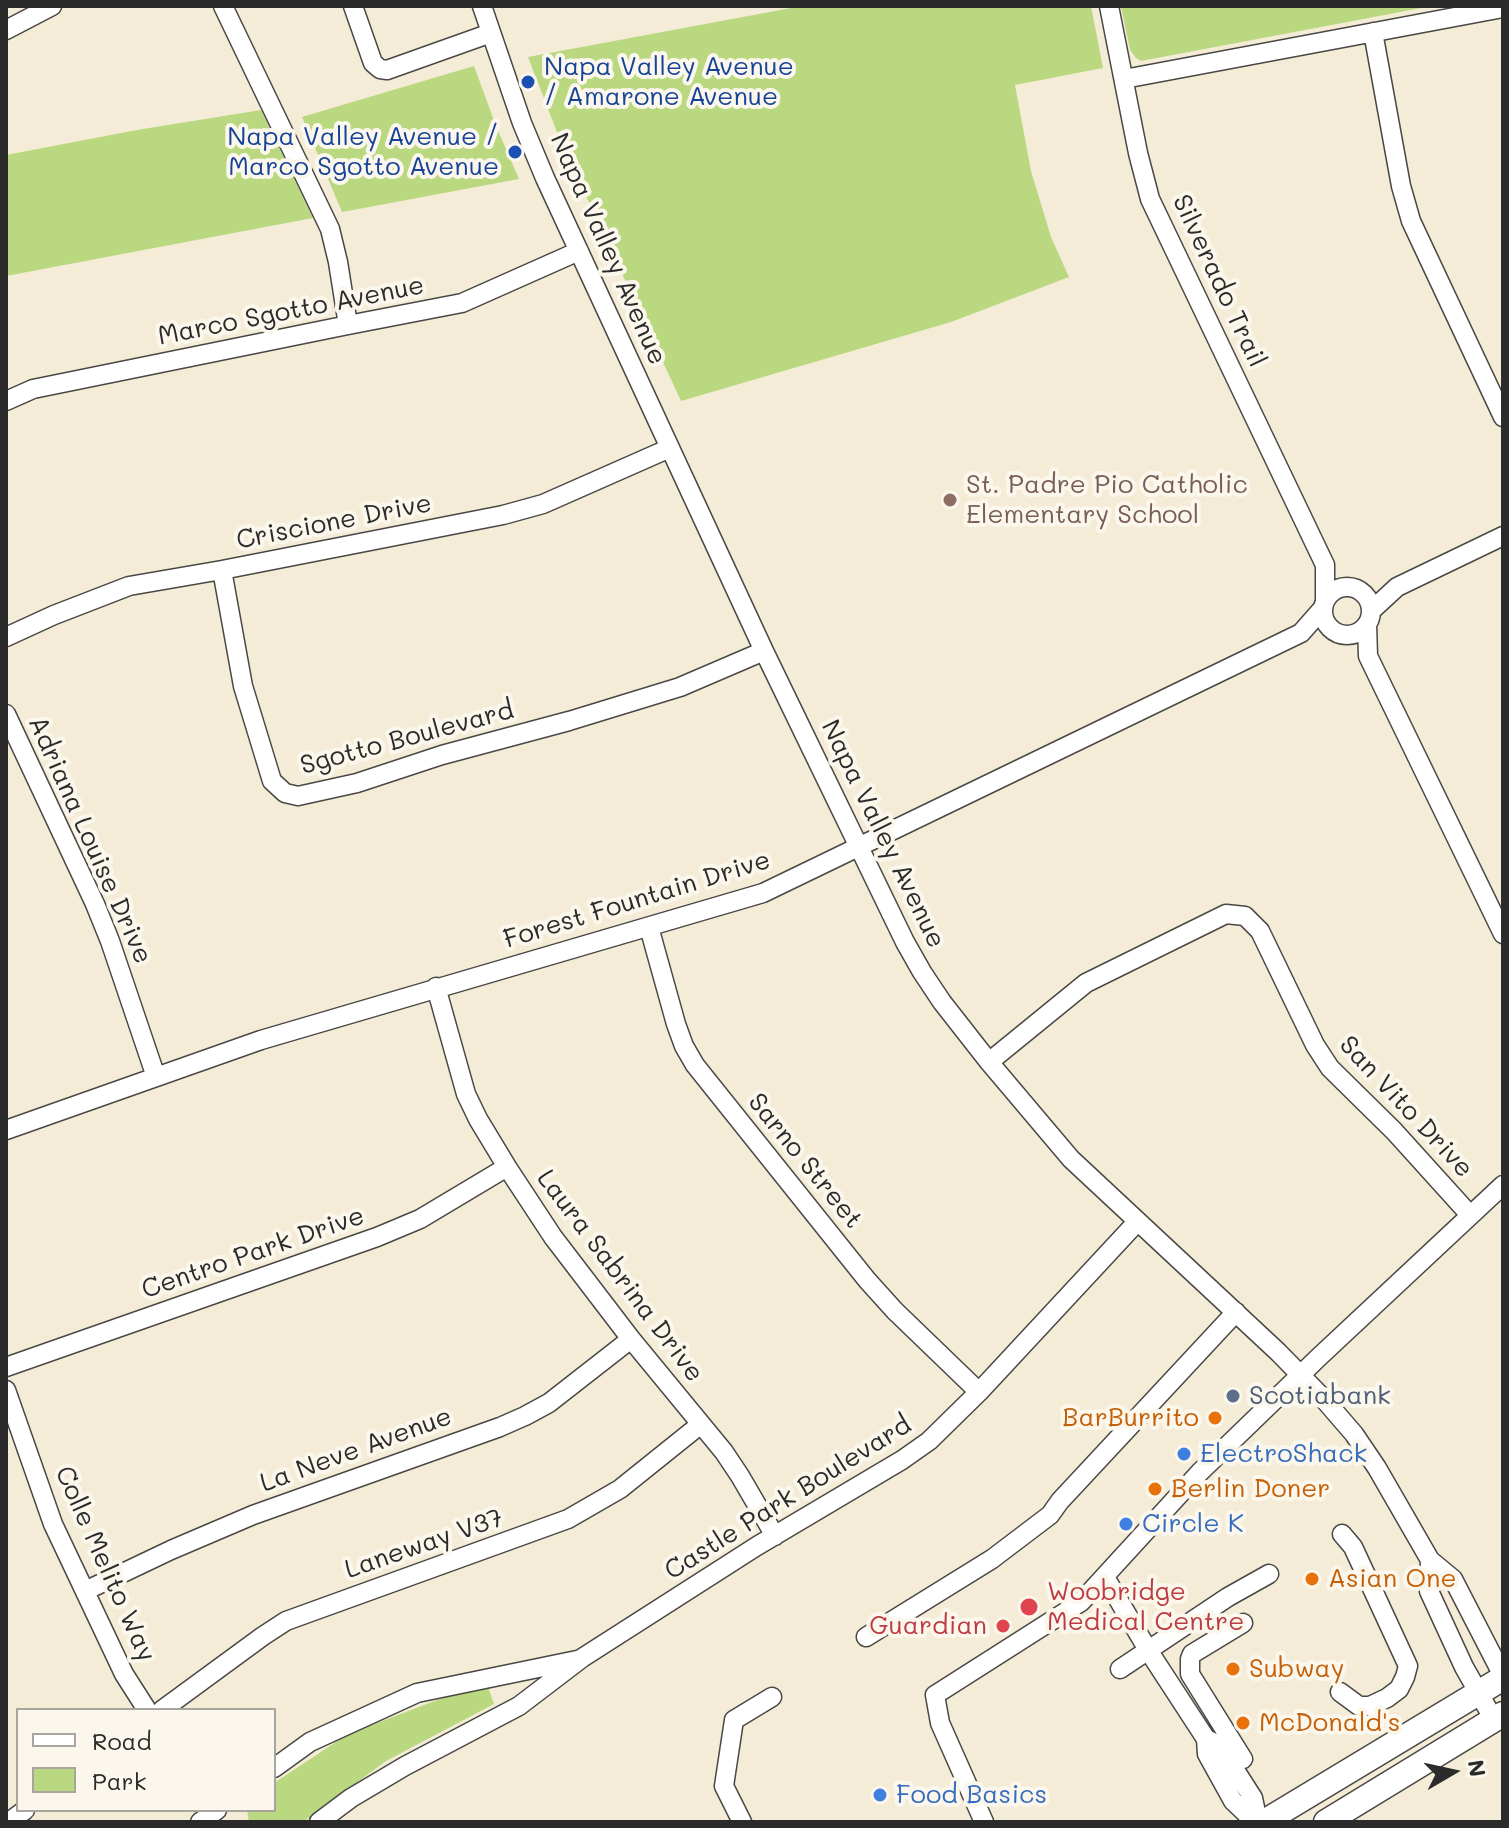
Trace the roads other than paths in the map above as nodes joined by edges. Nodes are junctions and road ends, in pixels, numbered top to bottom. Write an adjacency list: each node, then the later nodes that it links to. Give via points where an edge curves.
1 (52, 6): 7 (street)
2 (223, 6): 12 (street, via 330,229)
3 (353, 6): 9 (street, via 373,63 380,69)
4 (482, 6): 9 (street, Napa Valley Avenue)
5 (1109, 6): 10 (street, Silverado Trail)
6 (1503, 8): 8 (street)
7 (6, 30)
8 (1373, 32): 10 (street); 14 (street, via 1411,221)
9 (491, 33): 11 (street, Napa Valley Avenue, via 528,137)
10 (1124, 79): 17 (street, Silverado Trail, via 1150,199)
11 (579, 251): 12 (street, Marco Sgotto Avenue, via 462,303); 15 (street, Napa Valley Avenue)
12 (348, 325): 13 (street, Marco Sgotto Avenue, via 33,389)
13 (6, 401)
14 (1503, 417)
15 (670, 448): 18 (street, Criscione Drive, via 543,504); 26 (street, Napa Valley Avenue)
16 (1503, 536): 19 (street)
17 (1325, 565): 20 (street, Silverado Trail); 21 (street, Silverado Trail)
18 (222, 570): 25 (street, Criscione Drive, via 129,586); 26 (street, Sgotto Boulevard, via 243,686 272,781 298,796 680,687)
19 (1397, 587): 20 (street); 22 (street)
20 (1356, 588): 21 (street, via 1336,589); 22 (street, via 1369,600)
21 (1324, 604): 23 (street, Forest Fountain Drive); 24 (street, via 1326,622)
22 (1369, 618): 24 (street, via 1356,633); 27 (street)
23 (1301, 633): 24 (street, Forest Fountain Drive); 29 (street, Forest Fountain Drive)
24 (1339, 633): 27 (street)
25 (6, 637)
26 (764, 651): 29 (street, Napa Valley Avenue)
27 (1368, 656): 31 (street)
28 (6, 714): 34 (street, Adriana Louise Drive, via 95,904)
29 (860, 846): 30 (street, Forest Fountain Drive, via 763,893); 33 (street, Napa Valley Avenue, via 922,972)
30 (649, 927): 32 (street, Forest Fountain Drive); 45 (street, Sarno Street, via 676,1024 695,1065 876,1290)
31 (1503, 934)
32 (436, 987): 34 (street, Forest Fountain Drive); 36 (street, Laura Sabrina Drive, via 466,1094)
33 (989, 1062): 38 (street, San Vito Drive, via 1086,983 1226,914 1245,916 1260,931 1330,1068); 39 (street, Napa Valley Avenue, via 1071,1159)
34 (156, 1077): 35 (street, Forest Fountain Drive)
35 (6, 1130)
36 (507, 1167): 41 (street, Laura Sabrina Drive); 42 (street, Centro Park Drive, via 420,1219 377,1237)
37 (1503, 1185): 38 (street)
38 (1470, 1215): 43 (street)
39 (1137, 1222): 40 (street, Napa Valley Avenue); 45 (street, Castle Park Boulevard)
40 (1236, 1312): 43 (street, Napa Valley Avenue); 54 (street, via 1050,1515 992,1559)
41 (631, 1339): 46 (street, Laura Sabrina Drive); 52 (street, La Neve Avenue, via 525,1416 253,1515)
42 (6, 1367)
43 (1301, 1375): 49 (street, Napa Valley Avenue, via 1354,1434); 51 (street, via 1200,1472)
44 (6, 1390): 52 (street, Colle Melito Way, via 53,1524)
45 (979, 1392): 48 (street, Castle Park Boulevard, via 911,1454)
46 (701, 1424): 48 (street, Laura Sabrina Drive); 63 (street, Laneway V37, via 620,1489 568,1519 286,1621)
47 (1342, 1534): 59 (street, via 1353,1547 1408,1666 1399,1689 1370,1706 1359,1706)
48 (775, 1536): 56 (street, Castle Park Boulevard)
49 (1430, 1560): 58 (street, Napa Valley Avenue, via 1453,1579); 60 (street, Napa Valley Avenue, via 1429,1591)
50 (1269, 1574): 55 (street)
51 (1105, 1577): 55 (street); 69 (street, via 1081,1602 935,1695 940,1723)
52 (85, 1591): 62 (street, Colle Melito Way)
53 (1243, 1623): 65 (street, via 1190,1659 1190,1674)
54 (866, 1637)
55 (1148, 1650): 57 (street); 70 (street, via 1206,1739 1207,1754 1233,1801)
56 (582, 1658): 66 (street, Castle Park Boulevard, via 417,1693 310,1742); 67 (street, Castle Park Boulevard, via 519,1706 405,1766)
57 (1120, 1669)
58 (1503, 1677): 60 (main road)
59 (1340, 1692)
60 (1479, 1692): 64 (street, Napa Valley Avenue); 71 (main road)
61 (772, 1697): 68 (street, via 734,1720 724,1786)
62 (146, 1708)
63 (165, 1708)
64 (1498, 1717): 72 (main road)
65 (1243, 1759)
66 (276, 1767)
67 (319, 1822)
68 (742, 1822)
69 (984, 1822)
70 (1256, 1822)
71 (1264, 1822)
72 (1326, 1822)

